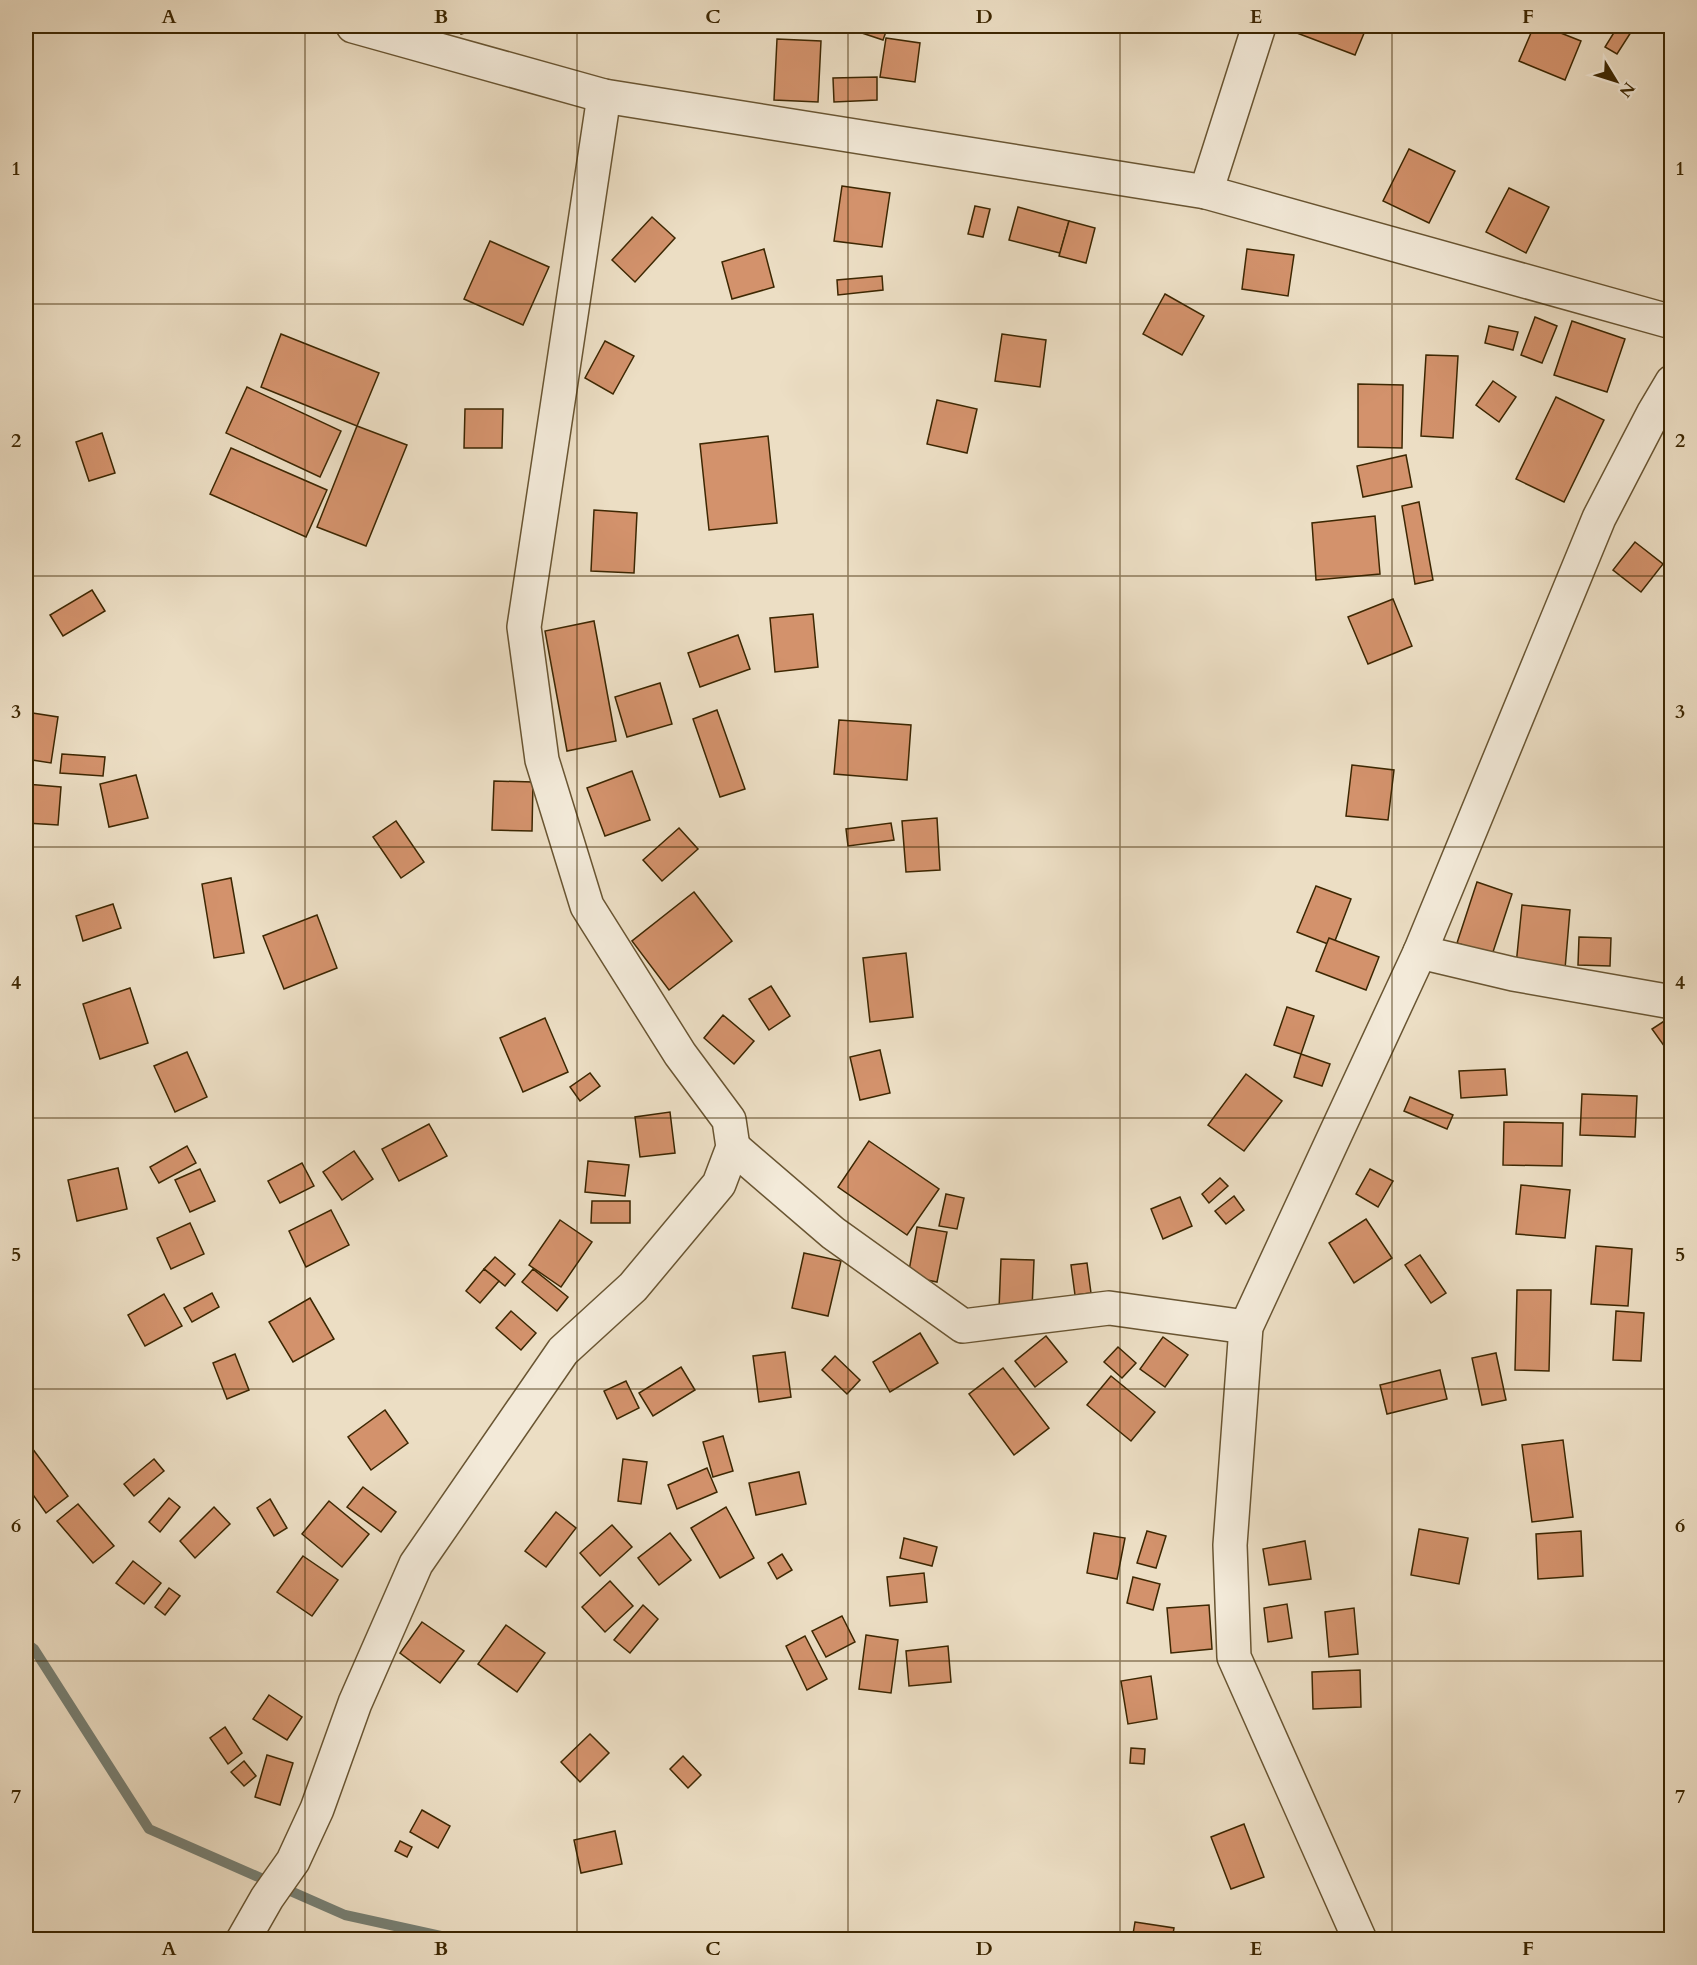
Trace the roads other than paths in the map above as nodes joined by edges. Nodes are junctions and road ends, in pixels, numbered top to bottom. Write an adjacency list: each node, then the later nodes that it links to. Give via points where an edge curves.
1 (353, 26): 3 (street)
2 (1259, 26): 4 (street)
3 (604, 96): 4 (street); 9 (street, via 524,627 542,760 587,906 680,1054 729,1120)
4 (1206, 192): 5 (street)
5 (1671, 322)
6 (1671, 382): 7 (street, via 1599,518)
7 (1420, 952): 8 (street, via 1513,974); 10 (street)
8 (1671, 1002)
9 (733, 1147): 10 (street, via 833,1233 963,1326 1109,1308); 11 (street, via 719,1184 633,1287 563,1351 416,1564 355,1702 317,1809 293,1861)
10 (1246, 1327): 12 (street, via 1230,1545 1234,1657)
11 (243, 1940)
12 (1360, 1940)

